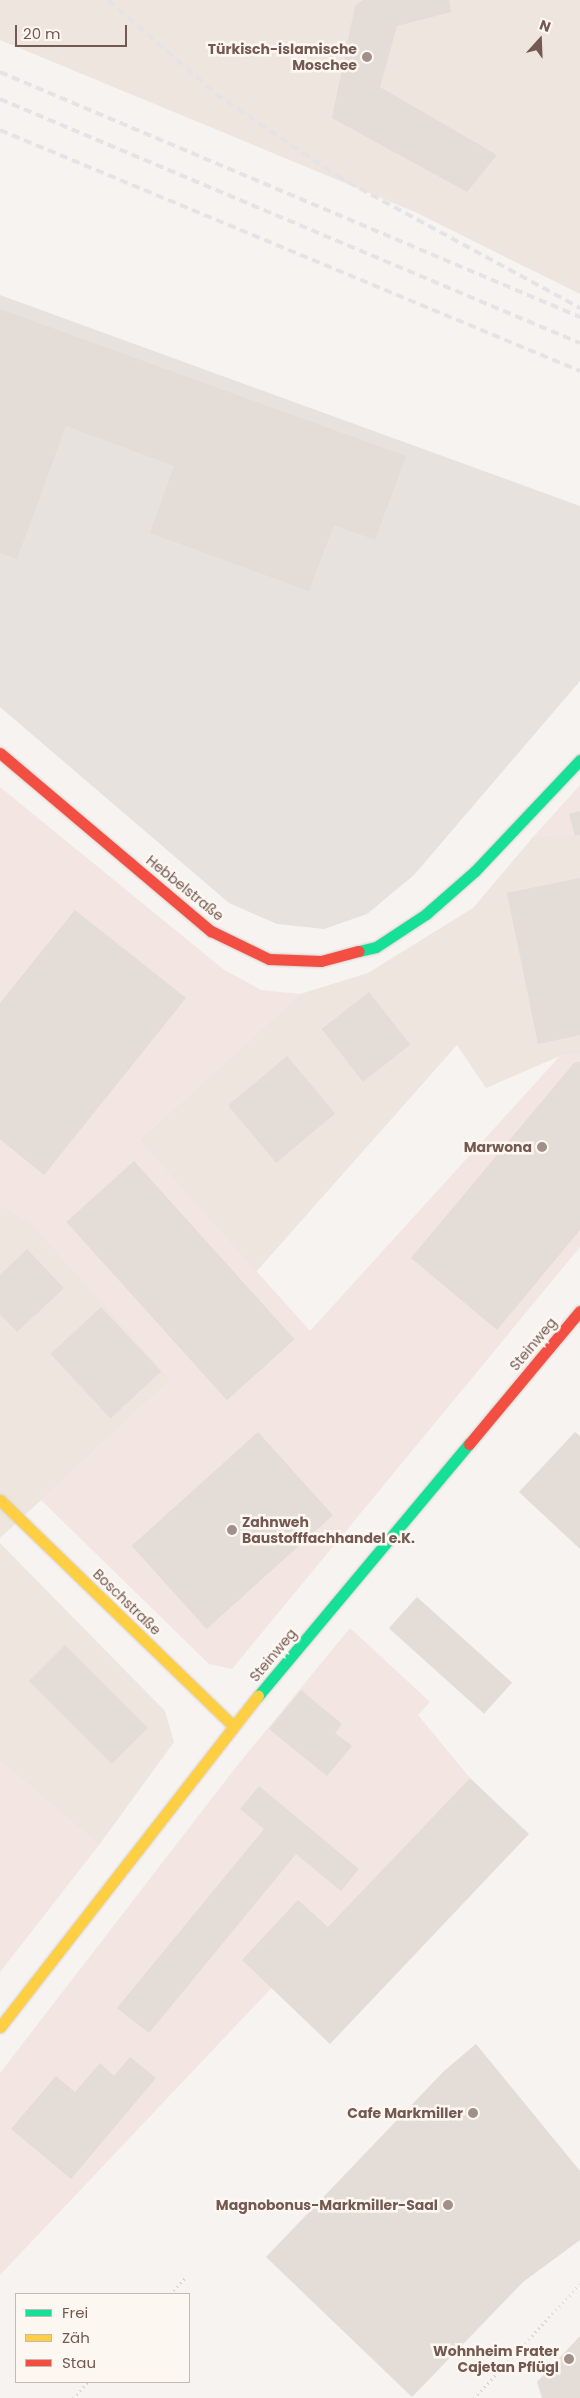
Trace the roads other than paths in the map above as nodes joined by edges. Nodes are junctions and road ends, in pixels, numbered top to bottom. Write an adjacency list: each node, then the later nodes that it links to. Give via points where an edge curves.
1 (0, 753): 2 (street, Hebbelstraße, via 211,931 269,959 321,961 376,947 426,914 475,871)
2 (580, 760)
3 (580, 1311): 5 (street, Steinweg)
4 (0, 1500): 5 (street, Boschstraße)
5 (232, 1726): 6 (street, Steinweg)
6 (0, 2027)

